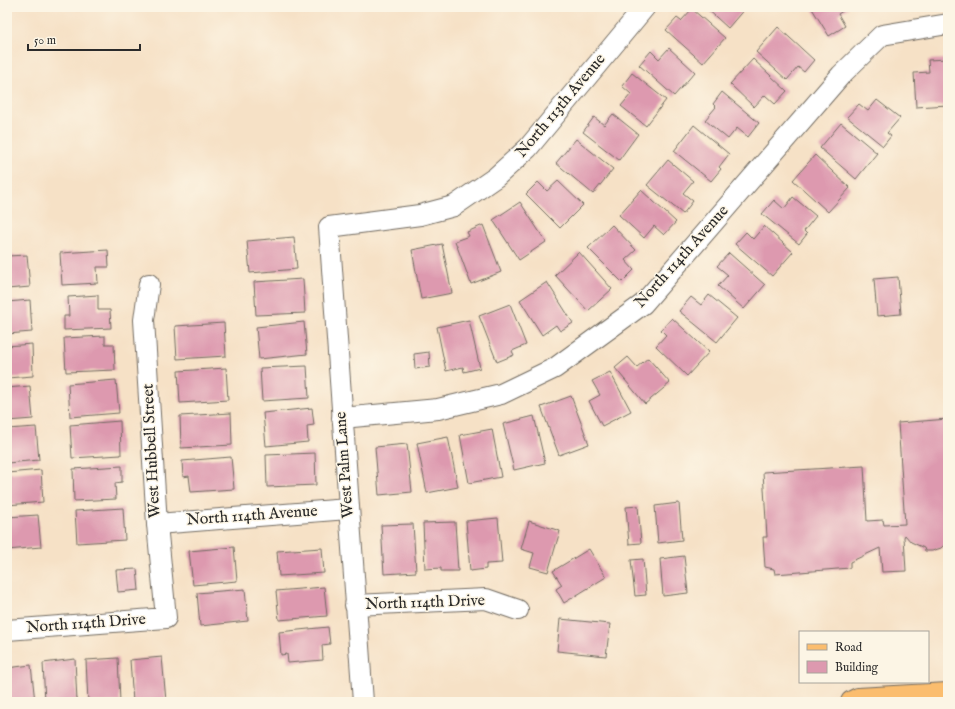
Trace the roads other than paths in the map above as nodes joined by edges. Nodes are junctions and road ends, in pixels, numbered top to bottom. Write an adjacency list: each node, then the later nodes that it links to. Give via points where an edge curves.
1 (645, 7): 3 (street, North 113th Avenue, via 528,148 496,177 454,206 420,215)
2 (948, 24): 5 (street, North 114th Avenue, via 882,35 841,75 643,304 555,368 501,394 438,409)
3 (329, 227): 5 (street, West Palm Lane)
4 (149, 284): 7 (street, West Hubbell Street, via 144,320)
5 (342, 418): 6 (street, West Palm Lane)
6 (348, 509): 7 (street, North 114th Avenue); 8 (street, West Palm Lane)
7 (157, 524): 10 (street, West Hubbell Street)
8 (355, 605): 9 (street, North 114th Drive, via 486,598); 13 (street, West Palm Lane)
9 (518, 610)
10 (166, 618): 11 (street, North 114th Drive)
11 (7, 630)
12 (948, 694): 14 (main road, via 858,699)
13 (363, 702)
14 (852, 702)

